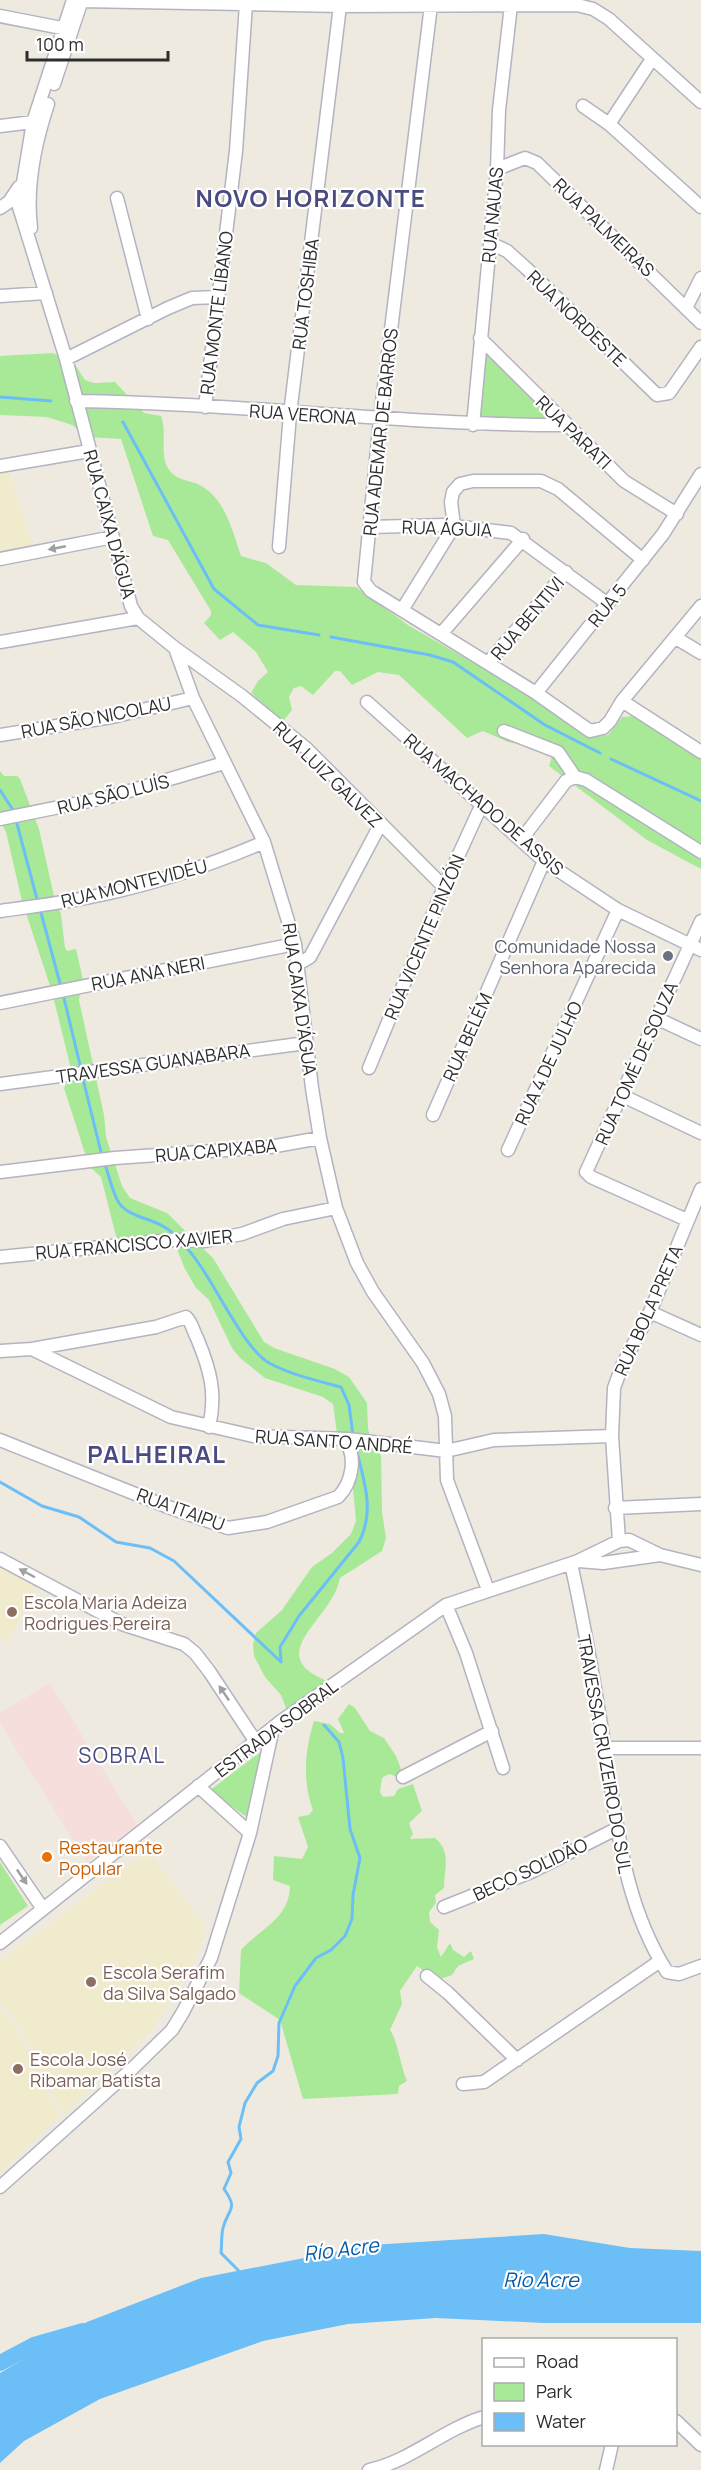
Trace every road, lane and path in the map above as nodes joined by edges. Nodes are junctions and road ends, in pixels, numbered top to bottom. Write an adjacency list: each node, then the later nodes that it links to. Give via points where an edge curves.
1 (73, 0): 8 (street, RUA CAIXA D'ÁGUA)
2 (82, 0): 3 (street); 8 (street, RUA CAIXA D'ÁGUA)
3 (246, 4): 6 (street); 25 (street, RUA MONTE LÍBANO, via 237,151)
4 (431, 5): 5 (street); 6 (street); 35 (street, RUA ADEMAR DE BARROS)
5 (511, 5): 9 (street, via 577,5 593,9); 15 (street, RUA NAUAS, via 499,110)
6 (340, 6): 34 (street, RUA TOSHIBA)
7 (0, 16): 8 (street)
8 (68, 29): 12 (street, RUA CAIXA D'ÁGUA); 18 (street, RUA CAIXA D'ÁGUA)
9 (652, 58): 10 (street); 13 (street)
10 (701, 102)
11 (583, 106): 13 (street)
12 (33, 122): 14 (street); 16 (street, RUA CAIXA D'ÁGUA)
13 (609, 124): 19 (street)
14 (0, 126)
15 (497, 169): 21 (street, RUA NAUAS); 26 (street, RUA PALMEIRAS, via 525,158 537,163)
16 (22, 177): 18 (street, RUA CAIXA D'ÁGUA); 20 (street, via 9,202)
17 (117, 198): 27 (street)
18 (24, 207): 20 (street); 23 (street, RUA CAIXA D'ÁGUA)
19 (701, 207)
20 (0, 208)
21 (490, 243): 29 (street, RUA NAUAS); 30 (street, RUA NORDESTE, via 507,251 526,268 657,395 669,393)
22 (701, 278): 26 (street)
23 (46, 293): 24 (street); 31 (street, RUA CAIXA D'ÁGUA)
24 (0, 296)
25 (219, 297): 27 (street, via 192,298); 33 (street, RUA MONTE LÍBANO)
26 (687, 306): 28 (street, RUA PALMEIRAS)
27 (148, 319): 31 (street)
28 (701, 323)
29 (480, 338): 36 (street, RUA NAUAS); 37 (street, RUA PARATI)
30 (701, 347)
31 (66, 359): 32 (street, RUA CAIXA D'ÁGUA)
32 (76, 401): 33 (street, RUA VERONA); 38 (street, RUA CAIXA D'ÁGUA)
33 (205, 407): 34 (street, RUA VERONA)
34 (290, 414): 35 (street, RUA VERONA); 46 (street, RUA TOSHIBA)
35 (380, 419): 36 (street, RUA VERONA); 43 (street, RUA ADEMAR DE BARROS)
36 (473, 425): 37 (street, RUA VERONA)
37 (565, 425): 41 (street, RUA PARATI, via 624,481)
38 (88, 450): 39 (street); 44 (street, RUA CAIXA D'ÁGUA)
39 (0, 466)
40 (701, 474): 41 (street, RUA 5)
41 (677, 514): 48 (street, RUA 5)
42 (454, 526): 43 (street, RUA ÁGUIA); 45 (street, RUA ÁGUIA, via 500,530); 48 (street, via 451,502 459,484 542,481 558,489); 52 (street)
43 (370, 527): 52 (street, RUA ADEMAR DE BARROS, via 364,582 371,591)
44 (113, 537): 47 (street, one-way to 47); 53 (street, RUA CAIXA D'ÁGUA, via 131,606)
45 (523, 539): 49 (street, RUA ÁGUIA); 54 (street)
46 (279, 547)
47 (0, 559)
48 (642, 560): 50 (street, RUA 5)
49 (566, 572): 50 (street, RUA ÁGUIA); 59 (street, RUA BENTIVI)
50 (609, 604): 60 (street, RUA 5)
51 (701, 606): 55 (street)
52 (402, 610): 54 (street, RUA ADEMAR DE BARROS)
53 (138, 618): 56 (street); 57 (street, RUA CAIXA D'ÁGUA)
54 (441, 634): 59 (street, RUA ADEMAR DE BARROS)
55 (676, 638): 58 (street); 62 (street)
56 (0, 642)
57 (175, 648): 61 (street, RUA CAIXA D'ÁGUA); 71 (street, RUA LUIZ GALVEZ, via 307,749)
58 (701, 653)
59 (488, 663): 60 (street, RUA ADEMAR DE BARROS)
60 (536, 693): 62 (street, RUA ADEMAR DE BARROS, via 583,728 598,731 610,721)
61 (193, 698): 65 (street, RUA SÃO NICOLAU, via 112,717); 67 (street, RUA CAIXA D'ÁGUA)
62 (622, 701): 66 (street)
63 (367, 702): 69 (street, RUA MACHADO DE ASSIS)
64 (504, 730): 68 (street, via 558,752)
65 (0, 735)
66 (701, 752)
67 (224, 763): 70 (street, RUA SÃO LUÍS, via 120,794); 73 (street, RUA CAIXA D'ÁGUA)
68 (575, 777): 72 (street, via 566,781); 74 (street, via 586,780)
69 (481, 806): 72 (street, RUA MACHADO DE ASSIS); 76 (street, RUA VICENTE PINZÓN)
70 (4, 818)
71 (380, 825): 76 (street, RUA LUIZ GALVEZ); 82 (street, via 310,957)
72 (521, 840): 75 (street, RUA MACHADO DE ASSIS)
73 (264, 842): 78 (street, RUA MONTEVIDÉU, via 147,884); 80 (street, RUA CAIXA D'ÁGUA)
74 (701, 852)
75 (544, 861): 77 (street, RUA MACHADO DE ASSIS); 90 (street, RUA BELÉM)
76 (444, 886): 87 (street, RUA VICENTE PINZÓN)
77 (618, 910): 81 (street, RUA MACHADO DE ASSIS); 93 (street, RUA 4 DE JULHO)
78 (0, 911)
79 (701, 921): 81 (street, RUA TOMÉ DE SOUZA)
80 (295, 944): 82 (street, RUA CAIXA D'ÁGUA); 83 (street, RUA ANA NERI)
81 (695, 948): 84 (street, RUA TOMÉ DE SOUZA)
82 (298, 964): 86 (street, RUA CAIXA D'ÁGUA)
83 (0, 1003)
84 (656, 1018): 85 (street); 89 (street, RUA TOMÉ DE SOUZA)
85 (701, 1039)
86 (306, 1043): 88 (street, TRAVESSA GUANABARA); 92 (street, RUA CAIXA D'ÁGUA)
87 (369, 1068)
88 (0, 1084)
89 (621, 1095): 91 (street); 97 (street, RUA TOMÉ DE SOUZA, via 586,1172)
90 (433, 1115)
91 (701, 1133)
92 (320, 1138): 94 (street, RUA CAPIXABA, via 270,1147 111,1158); 96 (street, RUA CAIXA D'ÁGUA)
93 (508, 1150)
94 (0, 1172)
95 (701, 1189): 97 (street, RUA BOLA PRETA)
96 (336, 1208): 98 (street, RUA FRANCISCO XAVIER, via 283,1219 242,1234 199,1241); 107 (street, RUA CAIXA D'ÁGUA, via 357,1263 439,1394 445,1416)
97 (687, 1220): 99 (street, RUA BOLA PRETA)
98 (0, 1257)
99 (650, 1312): 100 (street); 104 (street, RUA BOLA PRETA, via 614,1388)
100 (701, 1335)
101 (32, 1349): 102 (street); 103 (street, RUA SANTO ANDRÉ, via 147,1407); 103 (street, via 156,1327 186,1317 212,1381)
102 (0, 1352)
103 (208, 1427): 105 (street, RUA SANTO ANDRÉ, via 273,1438)
104 (612, 1436): 107 (street, RUA SANTO ANDRÉ, via 494,1440); 109 (street, RUA BOLA PRETA)
105 (351, 1439): 106 (street, RUA ITAIPU, via 350,1476 338,1497 267,1522 228,1528); 107 (street, RUA SANTO ANDRÉ)
106 (0, 1440)
107 (446, 1451): 119 (street, RUA CAIXA D'ÁGUA, via 447,1480)
108 (701, 1504): 109 (street)
109 (615, 1508): 110 (street, RUA BOLA PRETA)
110 (619, 1541): 111 (street, ESTRADA SOBRAL); 112 (street, ESTRADA SOBRAL)
111 (636, 1542): 113 (street, ESTRADA SOBRAL); 114 (street)
112 (602, 1549): 116 (street, ESTRADA SOBRAL); 117 (street)
113 (660, 1555): 114 (street, ESTRADA SOBRAL); 118 (street, ESTRADA SOBRAL)
114 (635, 1558): 117 (street, ESTRADA SOBRAL)
115 (0, 1559): 123 (street, one-way to 115, via 209,1671 184,1644 122,1624)
116 (574, 1562): 117 (street, ESTRADA SOBRAL); 119 (street, ESTRADA SOBRAL); 124 (street, TRAVESSA CRUZEIRO DO SUL)
117 (603, 1563)
118 (701, 1565)
119 (488, 1590): 120 (street, ESTRADA SOBRAL)
120 (446, 1605): 121 (street, ESTRADA SOBRAL); 122 (street)
121 (277, 1725): 123 (street, ESTRADA SOBRAL); 130 (street)
122 (492, 1731): 126 (street); 127 (street)
123 (256, 1742): 128 (street, ESTRADA SOBRAL)
124 (605, 1748): 125 (street); 129 (street, TRAVESSA CRUZEIRO DO SUL)
125 (701, 1748)
126 (503, 1768)
127 (403, 1777)
128 (198, 1786): 130 (street); 133 (street, ESTRADA SOBRAL)
129 (616, 1829): 132 (street, BECO SOLIDÃO, via 531,1872); 135 (street, TRAVESSA CRUZEIRO DO SUL, via 629,1891)
130 (250, 1833): 140 (street, via 211,1958 172,2030)
131 (0, 1846): 133 (street, one-way to 133)
132 (444, 1907)
133 (43, 1909): 134 (street, ESTRADA SOBRAL)
134 (0, 1942)
135 (660, 1961): 136 (street, TRAVESSA CRUZEIRO DO SUL, via 667,1972 679,1974); 138 (street)
136 (701, 1966)
137 (426, 1977): 138 (street)
138 (517, 2060): 139 (street, via 484,2082)
139 (463, 2084)
140 (0, 2187)
141 (482, 2417): 145 (street, via 408,2457)
142 (677, 2423): 143 (street)
143 (701, 2445)
144 (612, 2446): 146 (street)
145 (369, 2470)
146 (606, 2470)

